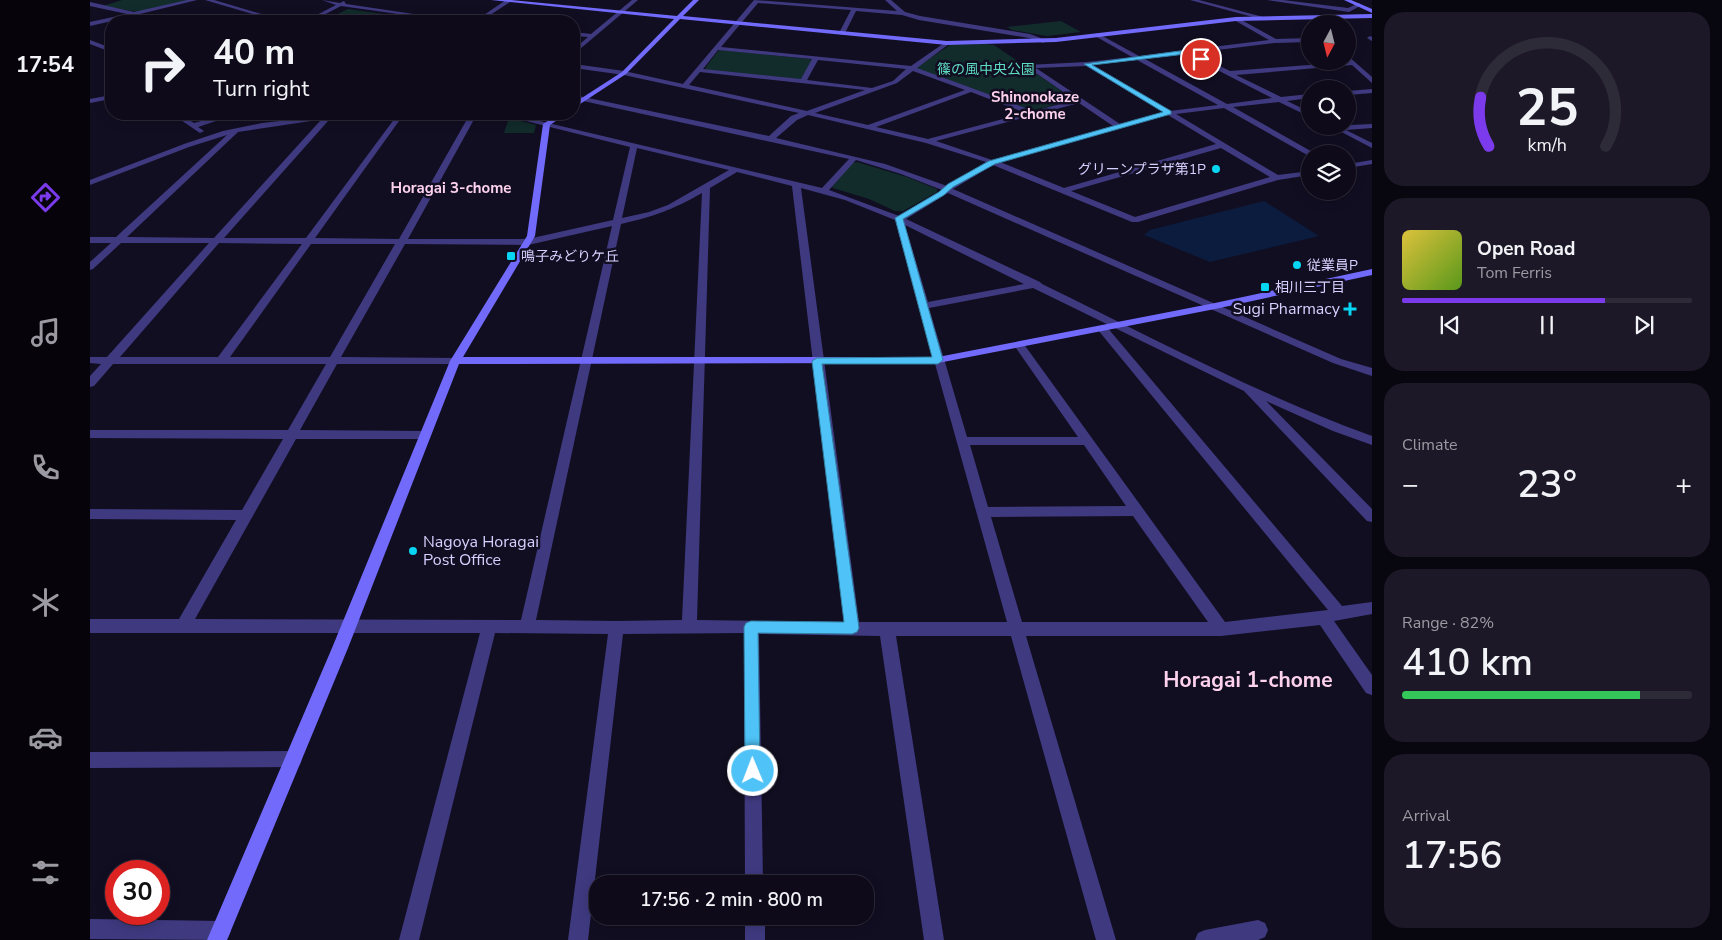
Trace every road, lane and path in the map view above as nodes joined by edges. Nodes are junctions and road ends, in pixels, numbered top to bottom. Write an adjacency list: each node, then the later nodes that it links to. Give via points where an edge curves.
1 (194, 0): 24 (street)
2 (208, 0): 27 (street)
3 (325, 0): 18 (street)
4 (351, 0): 18 (street)
5 (494, 0): 14 (street)
6 (635, 0): 22 (street)
7 (696, 0): 32 (street)
8 (756, 0): 20 (street); 37 (street)
9 (888, 0): 23 (street)
10 (1193, 0): 33 (street)
11 (1270, 0): 16 (street)
12 (1296, 0): 16 (street)
13 (1347, 0): 19 (street)
14 (509, 1): 22 (street); 30 (street)
15 (110, 2): 17 (street)
16 (1290, 2): 19 (street, via 1349,10)
17 (93, 4): 24 (street)
18 (342, 5): 28 (street); 29 (street)
19 (1359, 5): 21 (street)
20 (854, 9): 23 (street); 38 (street)
21 (1372, 11)
22 (620, 13): 32 (street); 41 (street)
23 (903, 13): 42 (street)
24 (135, 14): 25 (street); 26 (street)
25 (130, 15)
26 (138, 15)
27 (261, 15)
28 (321, 15)
29 (414, 15)
30 (487, 15)
31 (1372, 16): 33 (street)
32 (678, 18): 37 (street); 61 (street)
33 (1264, 18): 34 (street)
34 (1236, 19): 40 (street); 44 (street)
35 (105, 21): 36 (street)
36 (90, 24)
37 (737, 24): 38 (street); 51 (street)
38 (842, 33): 46 (street)
39 (580, 35): 41 (street)
40 (1097, 35): 42 (street); 54 (street)
41 (593, 36): 48 (street)
42 (1044, 40): 46 (street)
43 (1301, 40): 44 (street)
44 (1275, 41): 52 (street)
45 (90, 42): 47 (street)
46 (947, 43): 58 (street)
47 (101, 46): 49 (street); 50 (street)
48 (580, 47)
49 (90, 48)
50 (105, 48)
51 (717, 48): 53 (street); 60 (street)
52 (1187, 52): 54 (street); 62 (street)
53 (816, 58): 58 (street); 63 (street)
54 (1137, 58): 55 (street); 78 (street)
55 (1087, 64): 76 (street, via 1029,66); 82 (street)
56 (1356, 66): 64 (street)
57 (580, 67): 61 (street)
58 (912, 68): 66 (street, via 895,82); 67 (street)
59 (1301, 68): 62 (street)
60 (698, 70): 63 (street); 65 (street)
61 (624, 73): 65 (street); 73 (street)
62 (1230, 74): 74 (street)
63 (803, 81): 66 (street)
64 (1372, 81)
65 (685, 86): 80 (street)
66 (873, 90): 80 (street)
67 (971, 90): 81 (street); 93 (street)
68 (1372, 91): 69 (street)
69 (1356, 92)
70 (1301, 97): 74 (street)
71 (105, 98): 77 (street)
72 (580, 98): 73 (street)
73 (584, 98): 75 (street); 100 (street)
74 (1278, 98): 78 (street); 79 (street)
75 (580, 101)
76 (1079, 101): 81 (street); 94 (street)
77 (90, 102)
78 (1224, 106): 82 (street); 105 (street)
79 (1301, 110)
80 (807, 112): 93 (street); 100 (street, via 794,118)
81 (1033, 113): 101 (street)
82 (1168, 113): 94 (street); 103 (street)
83 (184, 120): 92 (street)
84 (213, 120): 92 (street)
85 (297, 120): 97 (street)
86 (325, 120): 123 (street)
87 (397, 120): 124 (street)
88 (471, 120): 125 (street)
89 (529, 120): 91 (street)
90 (553, 120): 91 (street)
91 (547, 124): 102 (street); 126 (street)
92 (193, 126): 99 (street)
93 (871, 126): 101 (street)
94 (1119, 126): 107 (street)
95 (1356, 126): 96 (street)
96 (1372, 126)
97 (236, 130): 99 (street); 122 (street)
98 (1351, 135): 104 (street)
99 (210, 138): 113 (street)
100 (771, 139): 106 (street)
101 (928, 141): 107 (street)
102 (634, 145): 110 (street); 120 (street)
103 (1222, 145): 112 (street); 118 (street)
104 (1372, 146)
105 (1301, 148)
106 (854, 158): 116 (street, via 897,169); 117 (street)
107 (992, 162): 116 (street); 118 (street)
108 (1372, 162): 109 (street)
109 (1356, 165)
110 (735, 170): 114 (street); 115 (street)
111 (1301, 174): 112 (street)
112 (1277, 178): 118 (street, via 1135,220)
113 (90, 183)
114 (796, 184): 117 (street); 142 (street)
115 (706, 188): 120 (street, via 671,207); 141 (street)
116 (947, 189): 119 (street); 131 (street)
117 (825, 190): 119 (street, via 864,202)
118 (1063, 191)
119 (898, 218): 129 (street); 130 (street)
120 (616, 223): 126 (street); 143 (street)
121 (90, 240): 122 (street)
122 (119, 240): 123 (street); 127 (street)
123 (218, 240): 124 (street); 138 (street)
124 (310, 240): 125 (street); 139 (street)
125 (402, 241): 126 (street); 136 (street)
126 (528, 242): 140 (street)
127 (90, 267)
128 (1372, 272): 131 (street)
129 (1037, 284): 130 (street); 132 (street)
130 (923, 306): 137 (street)
131 (1215, 306): 132 (street); 144 (street, via 1337,361)
132 (1120, 325): 133 (street); 146 (street)
133 (1102, 328): 134 (street); 159 (street)
134 (1019, 345): 137 (street); 150 (street)
135 (90, 360): 138 (street)
136 (334, 360): 139 (street); 140 (street); 148 (street)
137 (938, 360): 142 (street); 152 (street)
138 (109, 361): 139 (street); 145 (street)
139 (221, 361)
140 (454, 361): 143 (street); 149 (street)
141 (700, 361): 142 (street); 143 (street); 166 (street)
142 (817, 361): 169 (street)
143 (585, 362): 165 (street)
144 (1372, 372)
145 (90, 383)
146 (1246, 387): 151 (street); 157 (street)
147 (90, 434): 148 (street)
148 (291, 435): 149 (street); 156 (street)
149 (424, 435): 163 (street)
150 (1087, 441): 152 (street); 153 (street)
151 (1372, 441)
152 (962, 442): 154 (street)
153 (1137, 511): 154 (street); 171 (street)
154 (983, 512): 170 (street)
155 (90, 514): 156 (street)
156 (245, 515): 162 (street)
157 (1372, 517)
158 (1372, 608): 159 (street)
159 (1339, 613): 160 (street)
160 (1324, 618): 171 (street); 173 (street)
161 (90, 626): 162 (street)
162 (183, 626): 163 (street)
163 (349, 626): 164 (street); 174 (street)
164 (489, 626): 165 (street); 181 (street)
165 (527, 626): 168 (street)
166 (689, 626): 167 (street); 168 (street)
167 (751, 627): 169 (street); 176 (street)
168 (616, 628): 182 (street)
169 (852, 628): 172 (street)
170 (1018, 628): 171 (street); 172 (street); 185 (street)
171 (1220, 628)
172 (887, 629): 184 (street)
173 (1372, 688)
174 (294, 759): 175 (street); 180 (street)
175 (90, 760)
176 (754, 875)
177 (754, 925): 183 (street)
178 (90, 929): 180 (street)
179 (1258, 930): 186 (street)
180 (219, 936)
181 (409, 940)
182 (578, 940)
183 (755, 940)
184 (934, 940)
185 (1106, 940)
186 (1205, 940)

